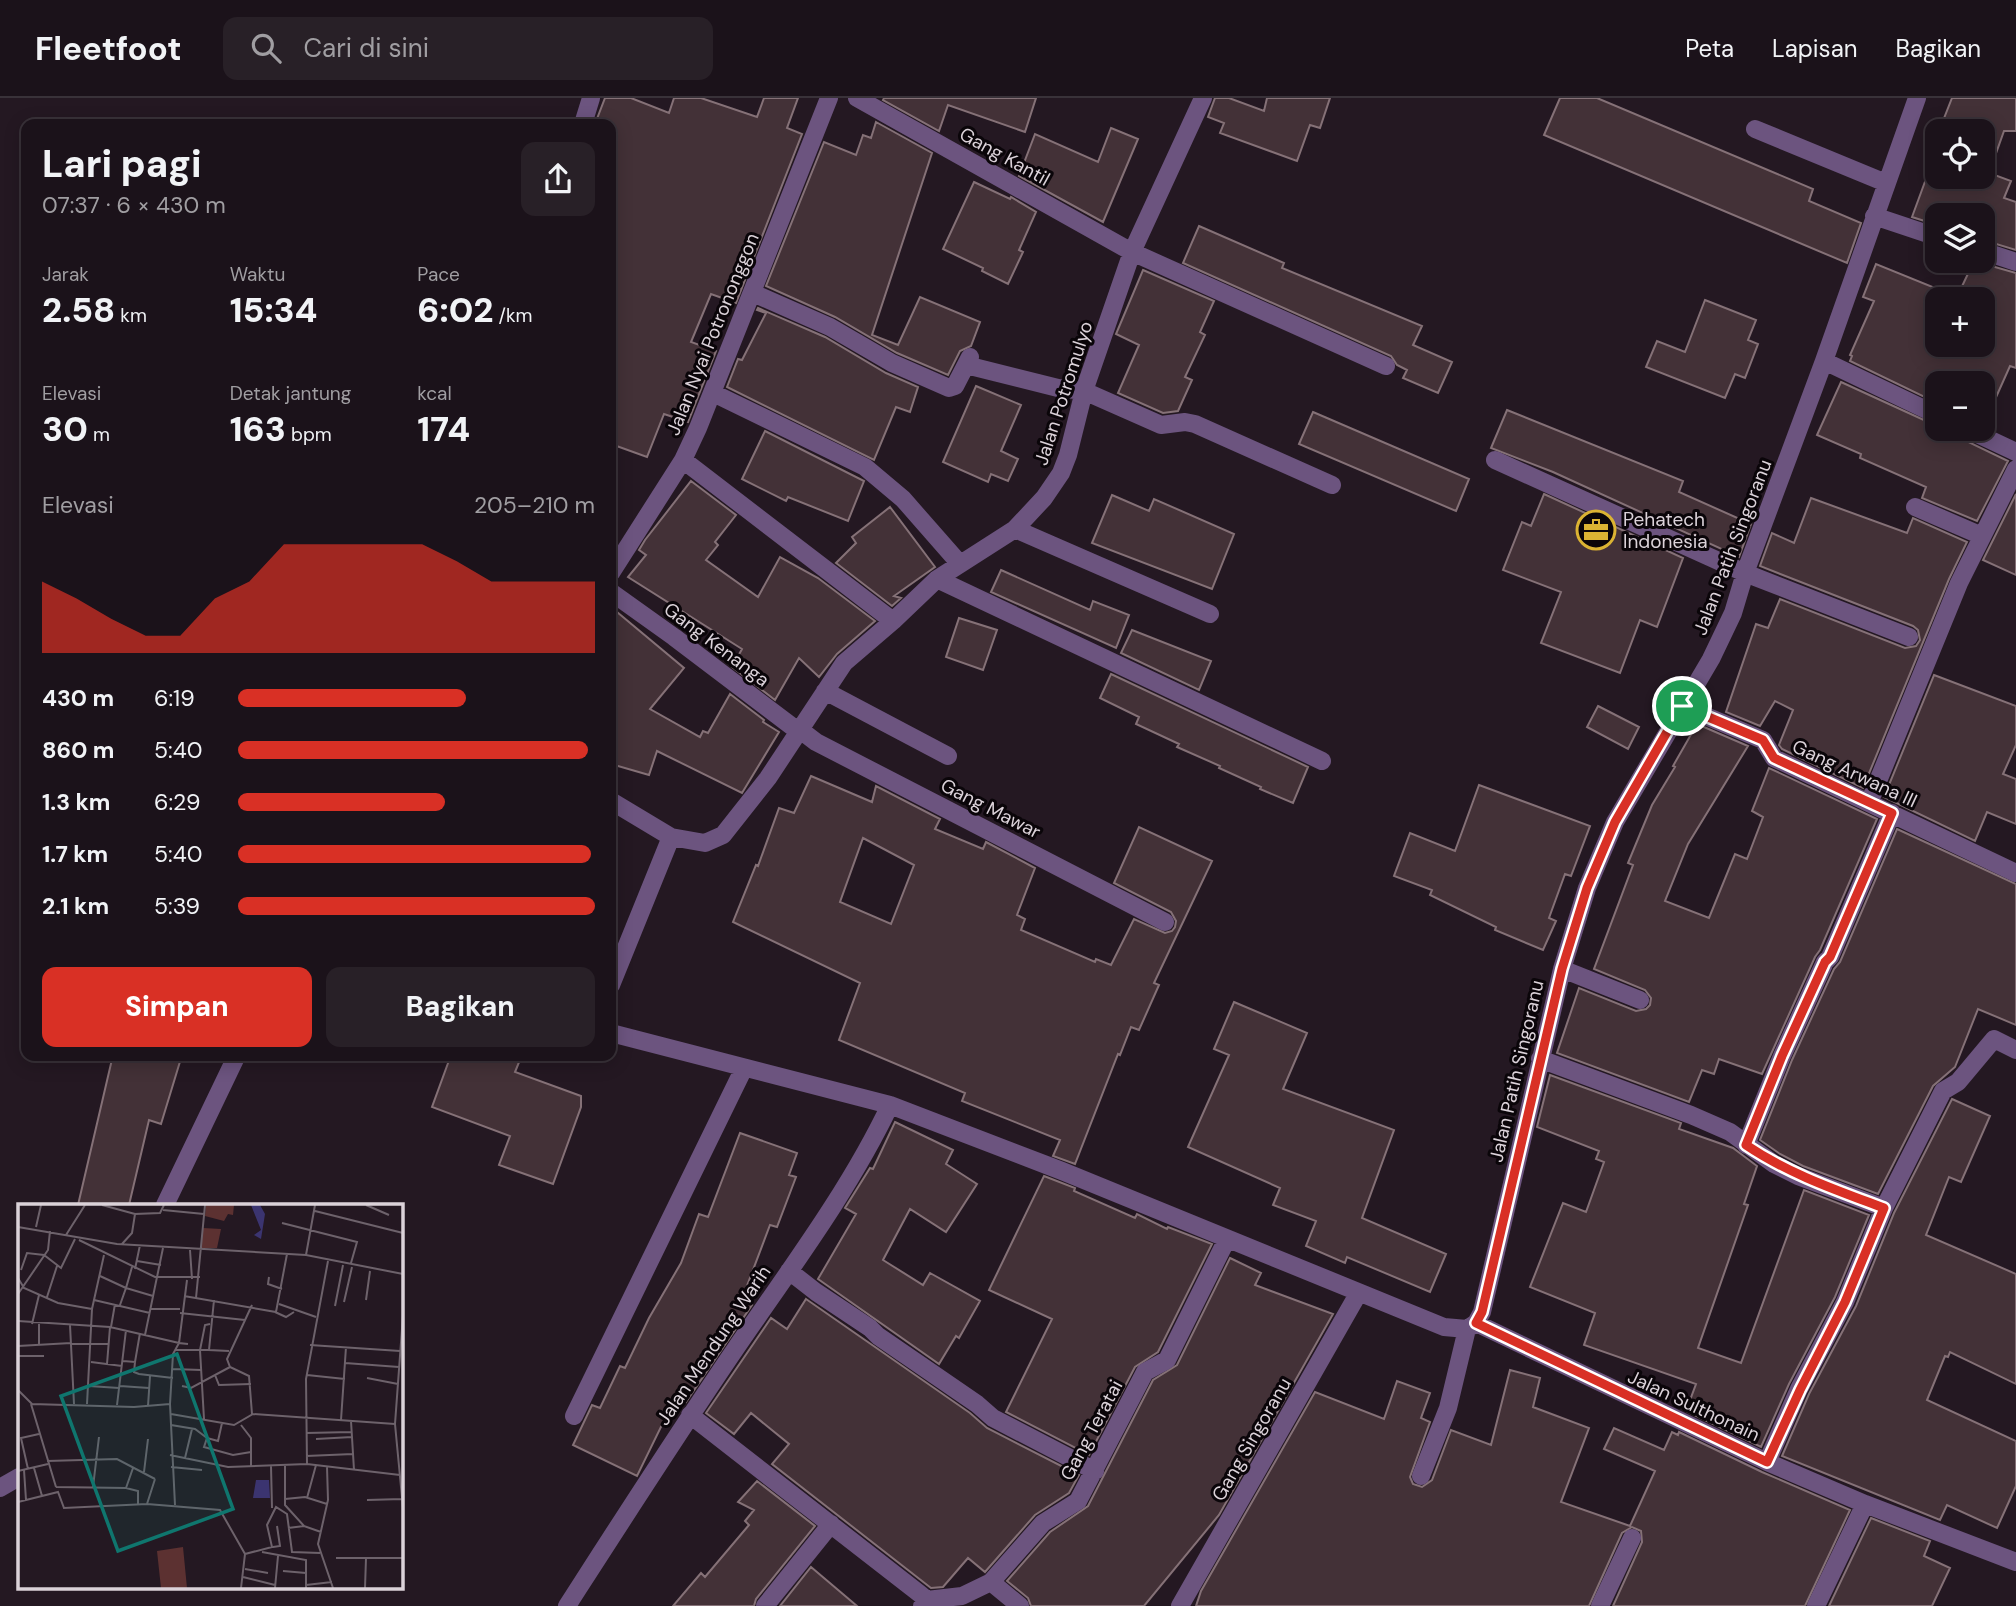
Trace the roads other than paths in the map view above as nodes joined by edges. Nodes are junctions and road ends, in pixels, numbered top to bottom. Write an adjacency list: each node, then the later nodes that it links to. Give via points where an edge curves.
1 (591, 98): 6 (street)
2 (829, 98): 14 (street, Jalan Nyai Potrononggon)
3 (857, 98): 11 (street, Gang Kantil)
4 (1203, 98): 11 (street, Jalan Potromulyo)
5 (1917, 98): 8 (street, Jalan Patih Singoranu)
6 (585, 119)
7 (1755, 129): 8 (street)
8 (1886, 183): 9 (street, Jalan Patih Singoranu)
9 (1874, 216): 10 (street); 15 (street, Jalan Patih Singoranu)
10 (1925, 233)
11 (1132, 252): 16 (street, Gang Kantil); 17 (street, Jalan Potromulyo)
12 (1995, 255): 13 (street)
13 (2016, 262)
14 (752, 293): 17 (street, via 949,388 956,386 969,360 1058,388); 18 (street, Jalan Nyai Potrononggon)
15 (1824, 361): 19 (street); 31 (street, Jalan Patih Singoranu)
16 (1386, 366)
17 (1084, 391): 25 (street, via 1155,423 1195,424); 27 (street, Jalan Potromulyo, via 1061,473)
18 (713, 393): 22 (street, Jalan Nyai Potrononggon); 29 (street, via 865,467 903,499)
19 (1925, 409)
20 (1993, 441): 21 (street)
21 (2016, 452)
22 (683, 460): 30 (street, Jalan Nyai Potrononggon); 35 (street)
23 (1495, 460): 31 (street)
24 (2016, 468): 28 (street)
25 (1332, 485)
26 (1915, 507): 28 (street)
27 (1015, 529): 29 (street, Jalan Potromulyo); 34 (street)
28 (1982, 536): 42 (street, via 1927,656)
29 (960, 564): 32 (street, Jalan Potromulyo)
30 (616, 565)
31 (1745, 573): 36 (street); 38 (street, Jalan Patih Singoranu, via 1723,635)
32 (937, 579): 35 (street, Jalan Potromulyo); 41 (street)
33 (616, 596): 39 (street, Gang Kenanga)
34 (1210, 614)
35 (893, 621): 37 (street, Jalan Potromulyo, via 844,663)
36 (1909, 637)
37 (825, 691): 39 (street, Jalan Potromulyo); 40 (street)
38 (1682, 706): 42 (street, Gang Arwana III, via 1763,740 1774,758); 48 (street, Jalan Patih Singoranu, via 1615,822 1587,888)
39 (799, 730): 45 (street, Jalan Potromulyo, via 723,835 705,843); 47 (street, Gang Mawar)
40 (948, 757)
41 (1322, 761)
42 (1869, 803): 44 (street, Gang Arwana III)
43 (616, 804): 45 (street, Jalan Potromulyo)
44 (1892, 813): 46 (street, Gang Arwana III); 57 (street)
45 (671, 837): 49 (street)
46 (2016, 873)
47 (1165, 922)
48 (1562, 969): 50 (street); 53 (street, Jalan Patih Singoranu)
49 (616, 973)
50 (1640, 1000)
51 (616, 1034): 55 (street, Jalan Sulthonain)
52 (2016, 1050): 59 (street, via 1994,1039 1958,1082 1943,1091)
53 (1540, 1059): 57 (street, via 1691,1115 1730,1132); 63 (street, Jalan Patih Singoranu, via 1482,1312)
54 (234, 1061): 58 (street)
55 (744, 1068): 56 (street, Jalan Sulthonain); 65 (street)
56 (890, 1105): 60 (street, Jalan Sulthonain); 61 (street, Jalan Mendung Warih, via 837,1200)
57 (1746, 1145): 59 (street, via 1798,1176)
58 (165, 1204)
59 (1884, 1208): 66 (street, via 1845,1302)
60 (1227, 1239): 62 (street, Jalan Sulthonain); 67 (street, Gang Teratai, via 1167,1360 1145,1372)
61 (789, 1271): 64 (street, Jalan Mendung Warih); 67 (street, via 993,1418)
62 (1358, 1294): 63 (street, Jalan Sulthonain, via 1444,1327); 80 (street, Gang Singoranu)
63 (1471, 1326): 66 (street, Jalan Sulthonain); 68 (street, Jalan Patih Singoranu, via 1448,1408)
64 (690, 1415): 72 (street); 77 (street, Jalan Mendung Warih)
65 (575, 1416)
66 (1767, 1462): 71 (street, Jalan Sulthonain)
67 (1095, 1471): 75 (street, Gang Teratai, via 1078,1501 1043,1523)
68 (1421, 1476)
69 (18, 1478): 70 (street)
70 (0, 1488)
71 (1865, 1504): 74 (street, Jalan Sulthonain); 82 (street)
72 (831, 1524): 76 (street); 78 (street)
73 (1632, 1538): 81 (street)
74 (2016, 1562)
75 (991, 1582): 76 (street, via 962,1596); 79 (street)
76 (924, 1603)
77 (567, 1606)
78 (765, 1606)
79 (1020, 1606)
80 (1180, 1606)
81 (1600, 1606)
82 (1816, 1606)

